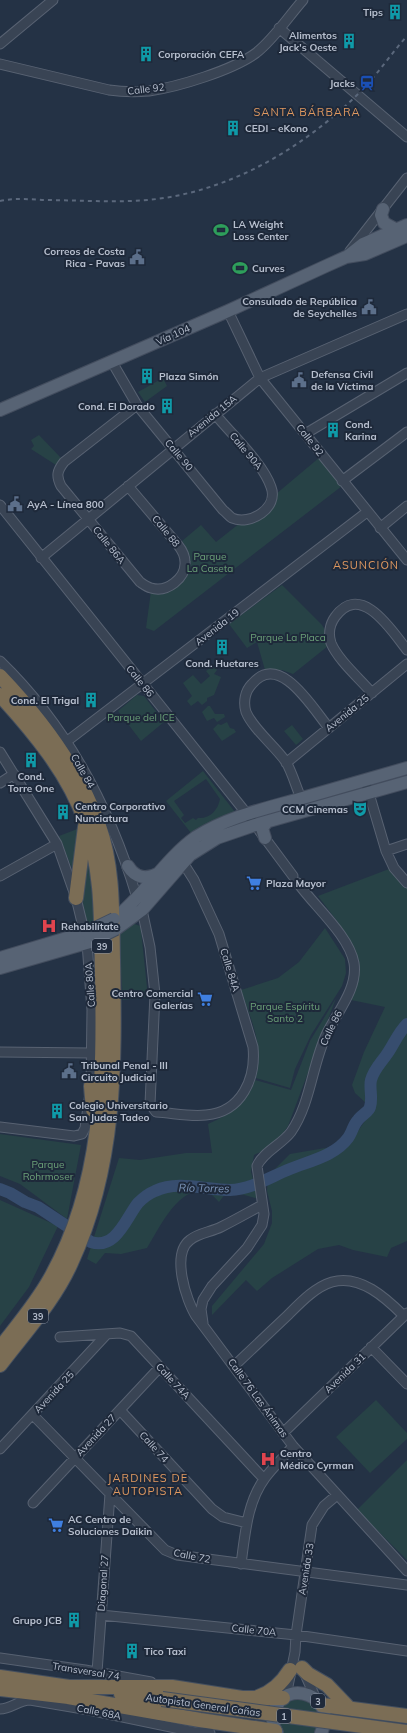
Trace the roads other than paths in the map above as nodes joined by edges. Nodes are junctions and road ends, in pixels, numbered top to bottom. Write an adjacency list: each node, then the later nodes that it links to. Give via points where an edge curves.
1 (53, 0): 4 (street)
2 (303, 0): 3 (street, Calle 92)
3 (279, 28): 5 (street, Calle 92, via 267,43 243,60 202,76 150,91 109,90); 6 (street)
4 (0, 44)
5 (0, 64)
6 (407, 137)
7 (407, 178): 8 (street)
8 (383, 209): 9 (main road, via 381,215 384,223); 10 (street)
9 (404, 230): 10 (main road, Vía 104, via 363,244)
10 (346, 257): 11 (main road, Vía 104)
11 (228, 311): 13 (main road, Vía 104); 15 (street, Calle 92)
12 (407, 314): 15 (street, Avenida 15A)
13 (112, 362): 16 (street, Calle 90); 17 (main road, Vía 104)
14 (407, 373): 20 (street)
15 (260, 378): 18 (street, Avenida 15A); 20 (street, Calle 92)
16 (136, 405): 21 (street, Calle 90); 28 (street, Calle 86A, via 64,462 58,470 57,478 61,486)
17 (0, 410)
18 (215, 414): 21 (street, Avenida 15A); 27 (street, Calle 90A, via 265,473 272,488 271,501)
19 (407, 432): 22 (street)
20 (305, 434): 22 (street, Calle 92)
21 (173, 448): 23 (street, Avenida 15A); 27 (street, Calle 90, via 231,518 251,520)
22 (342, 481): 26 (street, Calle 92)
23 (128, 486): 28 (street, Avenida 15A); 32 (street, Calle 88, via 184,554 184,570)
24 (0, 505): 30 (street, Calle 86)
25 (407, 506): 29 (street)
26 (367, 512): 29 (street, Calle 92); 37 (street, Avenida 19)
27 (263, 513)
28 (88, 519): 30 (street, Avenida 15A); 32 (street, Calle 86A, via 140,582 158,589 168,588)
29 (380, 528): 31 (street, Calle 92)
30 (41, 558): 37 (street, Calle 86)
31 (407, 560)
32 (177, 582)
33 (407, 650): 38 (street, via 371,608 350,606 338,612 329,632 331,642)
34 (0, 661): 41 (street, Calle 84, via 37,702)
35 (407, 664): 38 (street, Avenida 25)
36 (0, 676): 76 (highway, 39, via 40,723 74,773 90,805 106,851 111,902 113,1082 110,1123 100,1181)
37 (143, 684): 41 (street, Avenida 19); 51 (street, Calle 86)
38 (372, 693): 40 (street, Avenida 25)
39 (0, 695): 52 (highway, 39, via 30,730 65,779)
40 (328, 728): 43 (street, Avenida 25); 43 (street, via 290,680 269,674 254,681 245,695 246,711)
41 (66, 742): 59 (street, Calle 84, via 104,809)
42 (0, 752): 45 (street, Calle 80A)
43 (286, 763): 50 (street)
44 (407, 768): 46 (main road)
45 (14, 774): 48 (street); 55 (street, Calle 80A)
46 (365, 780): 49 (street); 50 (main road)
47 (407, 782): 49 (main road)
48 (0, 783)
49 (370, 793): 53 (main road); 57 (street)
50 (301, 798): 51 (main road)
51 (247, 814): 53 (street, Calle 86); 58 (main road, via 213,827 197,837)
52 (85, 821): 63 (highway); 74 (highway, 39, via 94,851 101,910 102,1080)
53 (261, 823): 54 (main road); 58 (main road, via 217,838)
54 (265, 838): 75 (street, Calle 86, via 342,937 354,963 350,990 327,1033 299,1117 284,1140 259,1161 256,1172)
55 (57, 844): 61 (street); 63 (street, Calle 80A)
56 (407, 844): 57 (street)
57 (386, 851): 62 (street, via 394,868)
58 (180, 858): 60 (main road); 65 (main road); 65 (street, Calle 84A, via 198,886 219,934 253,1047 251,1079 243,1093 222,1111 207,1115 156,1112 150,1104 155,994 150,948)
59 (128, 866): 60 (main road, via 139,876 150,877); 64 (street, Calle 84)
60 (159, 873): 64 (main road)
61 (0, 876)
62 (407, 883)
63 (76, 898): 67 (street, Calle 80A)
64 (137, 898): 66 (main road)
65 (142, 910): 66 (main road)
66 (116, 925): 67 (main road, bridge)
67 (87, 938): 68 (main road); 69 (main road); 71 (street, Calle 80A, via 91,986)
68 (0, 958)
69 (0, 968)
70 (0, 1052): 71 (street)
71 (91, 1053): 72 (street, Calle 80A)
72 (91, 1086): 73 (street, Calle 80A, via 82,1134 74,1136); 74 (highway)
73 (0, 1127)
74 (93, 1155): 76 (highway, 39)
75 (262, 1205): 79 (street, via 264,1214 257,1234 203,1300); 79 (street, Calle 76 Las Ánimas, via 187,1243 182,1254 183,1283 192,1310)
76 (81, 1224): 77 (highway, 39)
77 (66, 1260): 83 (highway, 39); 84 (highway, 39, via 58,1286)
78 (405, 1314): 82 (street, Avenida 31); 85 (street, via 373,1289 354,1282 333,1282 302,1301)
79 (203, 1323): 85 (street, Calle 76 Las Ánimas)
80 (106, 1335): 81 (street, Calle 74A); 86 (street, Calle 74A, via 120,1333 130,1336); 89 (street, Avenida 25)
81 (60, 1337)
82 (371, 1347): 87 (street); 90 (street, Avenida 31)
83 (0, 1348)
84 (0, 1365)
85 (234, 1366): 90 (street, Calle 76 Las Ánimas)
86 (160, 1367): 88 (street, Avenida 27); 94 (street, Calle 74A)
87 (407, 1384)
88 (120, 1410): 93 (street, Avenida 27); 98 (street, Calle 74, via 212,1509 223,1517)
89 (32, 1415): 92 (street, Avenida 25); 93 (street, Calle 72)
90 (283, 1433): 91 (street, Calle 76 Las Ánimas)
91 (293, 1446): 94 (street); 96 (street, Calle 76 Las Ánimas)
92 (0, 1449)
93 (76, 1457): 95 (street, Calle 72); 97 (street, Avenida 27)
94 (264, 1479): 98 (street)
95 (110, 1494): 99 (street, Calle 72, via 165,1550 177,1555); 103 (street, Diagonal 27)
96 (336, 1495): 100 (street, Calle 76 Las Ánimas); 101 (street, Avenida 33, via 324,1506 312,1525)
97 (33, 1503)
98 (247, 1523): 99 (street)
99 (241, 1564): 101 (street, Calle 72)
100 (407, 1571)
101 (305, 1572): 102 (street, Calle 72); 104 (street, Avenida 33)
102 (407, 1585)
103 (101, 1615): 104 (street, Calle 70A); 108 (street, Diagonal 27)
104 (296, 1635): 105 (street, Calle 70A); 107 (street, Avenida 33)
105 (407, 1651)
106 (0, 1658): 108 (street, Transversal 74)
107 (296, 1669): 113 (street); 114 (highway, via 275,1688 265,1694); 115 (street, Avenida 33); 118 (highway, via 327,1685)
108 (97, 1672): 110 (street, Transversal 74)
109 (0, 1677): 112 (highway, Autopista General Cañas / 1)
110 (172, 1687): 112 (highway); 114 (highway)
111 (0, 1688): 112 (highway, Autopista General Cañas / 1)
112 (68, 1692): 116 (highway, Autopista General Cañas / 1); 120 (highway)
113 (285, 1697): 114 (highway); 115 (main road, 3, via 302,1693); 122 (main road, via 273,1713)
114 (248, 1698): 121 (highway, via 245,1713)
115 (319, 1702): 118 (highway); 124 (main road, 3, via 326,1720)
116 (161, 1704): 123 (highway, Autopista General Cañas / 1, bridge); 125 (highway, Autopista General Cañas / 1)
117 (0, 1709): 120 (street, Calle 68A, via 30,1700)
118 (356, 1709): 119 (highway); 126 (highway, via 350,1723)
119 (407, 1716)
120 (202, 1729): 121 (highway)
121 (237, 1729): 122 (highway)
122 (276, 1732)
123 (407, 1732)
124 (321, 1733)
125 (344, 1733)
126 (350, 1733)

